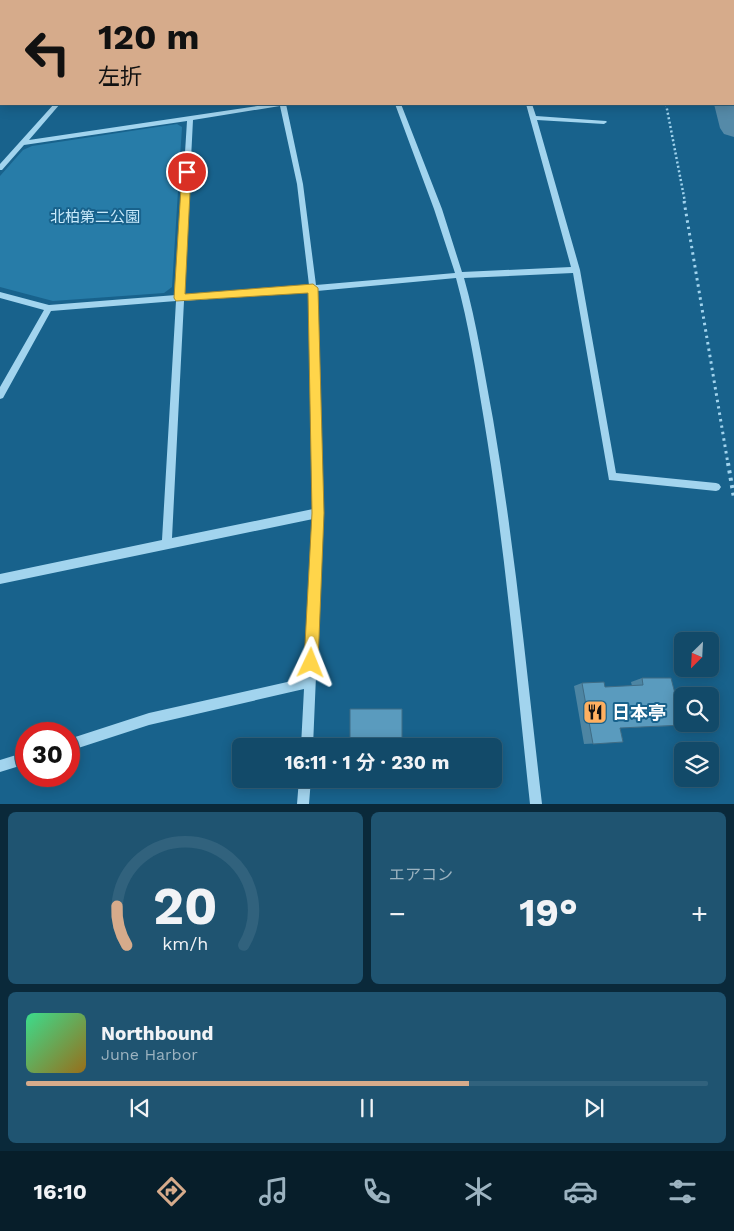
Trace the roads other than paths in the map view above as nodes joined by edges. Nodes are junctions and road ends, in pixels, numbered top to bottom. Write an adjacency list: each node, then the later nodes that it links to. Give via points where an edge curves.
1 (56, 105): 9 (street)
2 (276, 105): 6 (street)
3 (283, 105): 13 (street, via 300,184)
4 (398, 105): 12 (street)
5 (529, 105): 7 (street)
6 (190, 118): 9 (street); 15 (street)
7 (534, 118): 8 (street); 11 (street)
8 (604, 122)
9 (22, 143): 10 (street)
10 (0, 168)
11 (576, 270): 12 (street); 18 (street, via 612,477)
12 (460, 275): 13 (street); 29 (street, via 495,458)
13 (313, 288): 15 (street); 19 (street)
14 (0, 295): 16 (street)
15 (179, 298): 16 (street); 20 (street)
16 (50, 308): 17 (street)
17 (0, 395)
18 (716, 487)
19 (318, 513): 20 (street); 22 (street)
20 (167, 544): 21 (street)
21 (0, 579)
22 (310, 682): 23 (street); 24 (street, via 149,719)
23 (307, 738)
24 (80, 741)
25 (15, 761): 26 (street)
26 (0, 766)
27 (304, 788): 28 (street)
28 (303, 804)
29 (536, 804)

